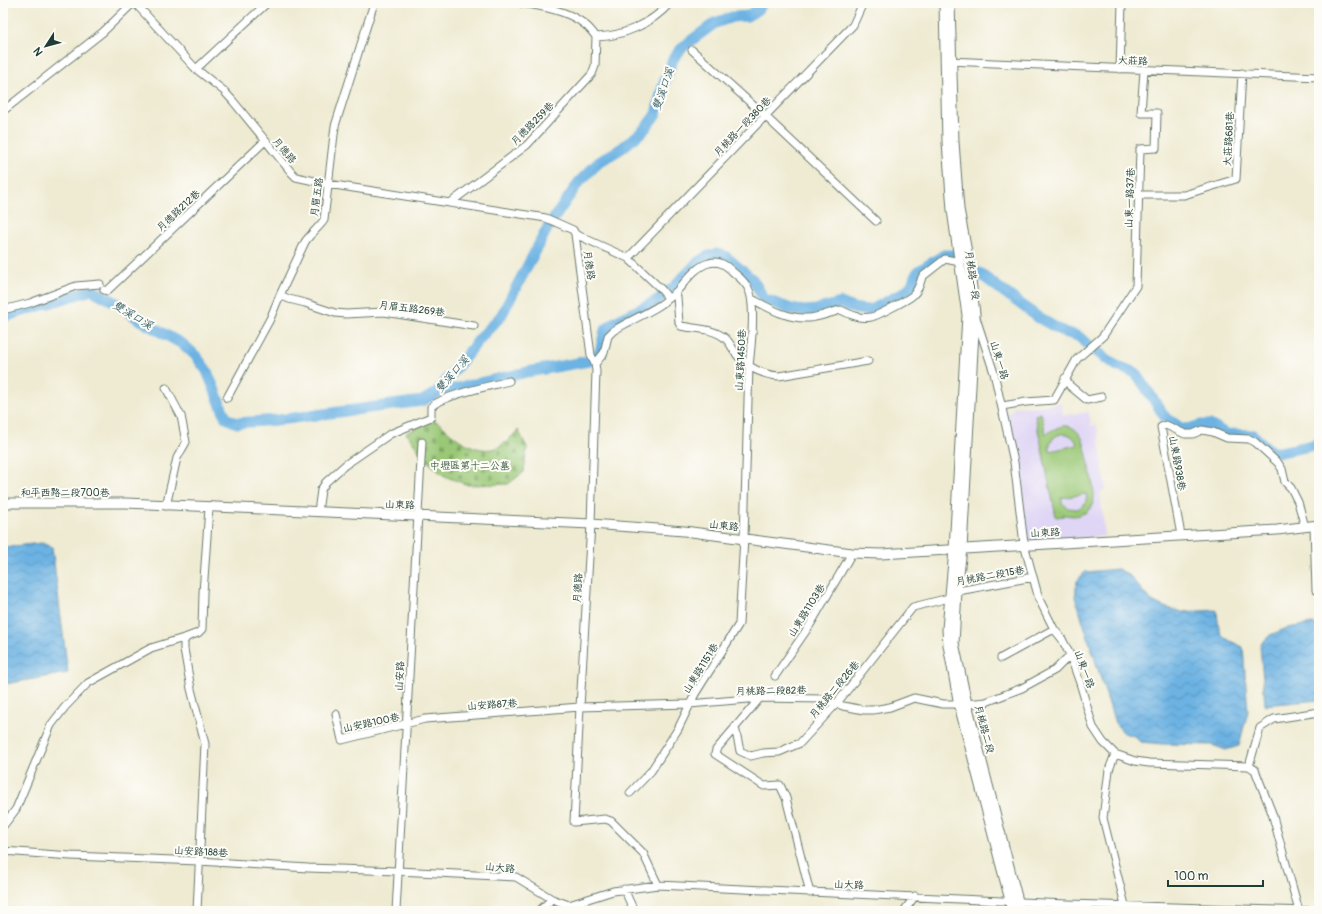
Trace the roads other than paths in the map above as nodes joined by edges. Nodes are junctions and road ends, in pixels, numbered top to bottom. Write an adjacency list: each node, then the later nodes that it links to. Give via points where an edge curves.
1 (134, 3): 13 (street, 月德路); 18 (street, via 103,32)
2 (267, 3): 13 (street)
3 (374, 3): 22 (street, 月眉五路, via 335,126)
4 (521, 3): 10 (street, via 575,17 592,30)
5 (670, 3): 10 (street, via 663,11 631,30)
6 (863, 3): 19 (street, 月桃路一段380巷, via 852,25)
7 (944, 3): 12 (street, 月桃路一段)
8 (950, 3): 12 (street, 月桃路一段)
9 (1122, 3): 14 (street)
10 (596, 37): 24 (street, 月德路259巷, via 595,66 588,79 528,145)
11 (692, 50): 19 (street)
12 (949, 61): 14 (street, 大莊路); 21 (street, 月桃路一段)
13 (196, 69): 20 (street, 月德路, via 234,101)
14 (1120, 69): 15 (street, 大莊路)
15 (1144, 70): 16 (street, 大莊路); 23 (street, 山東一路37巷, via 1141,112 1157,113 1156,148 1140,149)
16 (1242, 73): 17 (street, 大莊路); 23 (street, 大莊路681巷, via 1236,179 1184,195)
17 (1319, 77)
18 (3, 111)
19 (765, 116): 25 (street); 27 (street, 月桃路一段380巷)
20 (265, 141): 22 (street, 月德路, via 296,176); 33 (street, 月德路212巷, via 107,291 102,287 76,286)
21 (951, 142): 28 (street, 月桃路一段, via 952,210); 34 (street, 月桃路一段, via 969,263)
22 (328, 184): 24 (street, 月德路); 30 (street, 月眉五路, via 324,220 309,235)
23 (1140, 195): 39 (street, 山東一路37巷, via 1136,286 1102,336 1077,359)
24 (450, 203): 26 (street, 月德路, via 546,218 573,230)
25 (876, 221)
26 (575, 234): 27 (street); 37 (street, 月德路, via 591,355)
27 (628, 258): 31 (street)
28 (960, 262): 32 (street, via 945,259 922,277 912,296 872,317 861,318 841,310 808,318 790,316); 34 (street, 月桃路一段)
29 (674, 293): 31 (street, 山東路1450巷); 32 (street, 山東路1450巷, via 700,267 718,263 726,265 744,282); 38 (street, via 678,297 681,326 703,328 726,338 738,356)
30 (280, 294): 35 (street, 月眉五路269巷, via 336,313 384,312); 42 (street, 月眉五路, via 270,319)
31 (668, 298): 37 (street, 山東路1450巷, via 613,331 608,336 604,353)
32 (752, 300): 38 (street, 山東路1450巷, via 752,345)
33 (3, 310)
34 (971, 315): 44 (street, 山東一路, via 994,373); 57 (street, 月桃路一段)
35 (474, 326)
36 (868, 361): 38 (street, via 780,376)
37 (595, 364): 52 (street, 月德路)
38 (749, 366): 55 (street, 山東路1450巷)
39 (1066, 378): 43 (street, via 1070,386 1087,400); 44 (street, via 1054,400)
40 (509, 381): 50 (street, via 434,403 431,407 431,418 390,434 362,452 326,482 321,490)
41 (166, 388): 48 (street, via 181,416 186,442 177,458)
42 (227, 398)
43 (1102, 398)
44 (1002, 406): 56 (street, 山東一路, via 1014,462)
45 (422, 442): 51 (street, 山安路)
46 (3, 502): 47 (street, 和平西路二段700巷)
47 (126, 503): 48 (street, 山東路)
48 (166, 506): 49 (street, 山東路)
49 (209, 508): 50 (street, 山東路); 63 (street, via 202,629)
50 (318, 512): 51 (street, 山東路)
51 (418, 516): 52 (street, 山東路); 74 (street, 山安路)
52 (591, 524): 55 (street, 山東路); 71 (street, 月德路)
53 (1313, 526): 54 (street, 山東路); 54 (street, 山東路938巷, via 1285,482 1278,463 1255,442 1249,439 1227,438 1202,430 1185,434 1166,425 1161,427); 60 (street)
54 (1181, 535): 56 (street, 山東路)
55 (744, 538): 58 (street, 山東路); 69 (street, 山東路1151巷, via 739,624)
56 (1024, 544): 57 (street, 山東路); 59 (street, 山東一路)
57 (958, 549): 58 (street, 山東路, via 881,554); 61 (street, 月桃路二段)
58 (852, 553): 66 (street, 山東路1103巷, via 810,625)
59 (1033, 578): 61 (street, 月桃路二段15巷); 62 (street, 山東一路, via 1039,599)
60 (1316, 590)
61 (952, 594): 68 (street, 月桃路二段26巷, via 913,608); 70 (street, 月桃路二段, via 947,629 948,645)
62 (1054, 629): 64 (street, 山東一路); 65 (street)
63 (187, 636): 79 (street, via 151,648 83,688 51,725 16,809); 81 (street, via 184,641 185,656 205,744)
64 (1070, 655): 70 (street, 月桃路二段82巷, via 1055,670 1022,688 986,702); 76 (street, 山東一路, via 1093,727)
65 (1002, 658)
66 (775, 676)
67 (760, 698): 68 (street, 月桃路二段82巷, via 824,699); 69 (street, 月桃路二段82巷); 75 (street)
68 (837, 703): 70 (street, 月桃路二段82巷, via 873,710 914,698 943,704); 75 (street, 月桃路二段26巷, via 800,743 779,752 751,756 740,751)
69 (689, 704): 71 (street, 月桃路二段82巷); 78 (street, 山東路1151巷, via 678,729 650,771)
70 (963, 704): 88 (street, 月桃路二段)
71 (580, 707): 74 (street, 山安路87巷, via 425,719); 83 (street, 月德路, via 574,822 605,818 611,821 642,853)
72 (1319, 712): 77 (street, via 1274,719 1260,728)
73 (336, 714): 74 (street, 山安路100巷, via 342,740)
74 (406, 724): 82 (street, 山安路)
75 (735, 727): 85 (street, via 715,754 764,786 780,785 786,798)
76 (1114, 754): 77 (street, via 1149,763); 89 (street, via 1103,818)
77 (1249, 766): 99 (street, via 1255,770 1272,813)
78 (630, 793)
79 (3, 826)
80 (3, 851): 81 (street, 山安路188巷)
81 (199, 861): 82 (street, 山安路188巷); 92 (street)
82 (398, 871): 87 (street, 山大路, via 516,877); 93 (street, 山安路)
83 (658, 885): 84 (street, 山大路); 85 (street, 山大路)
84 (624, 889): 87 (street, 山大路, via 569,905); 95 (street)
85 (810, 893): 86 (street, 山大路)
86 (915, 896): 88 (street, 山大路); 96 (street)
87 (552, 900): 94 (street)
88 (1014, 900): 89 (street, 山大路); 97 (street, 月桃路二段); 98 (street, 月桃路二段)
89 (1125, 905): 90 (street, 山大路)
90 (1186, 909): 91 (street, 山大路)
91 (1208, 909): 99 (street, 山大路)
92 (197, 911)
93 (396, 911)
94 (539, 911)
95 (634, 911)
96 (904, 911)
97 (1011, 911)
98 (1019, 911)
99 (1298, 911): 100 (street, 山大路)
100 (1310, 911)

